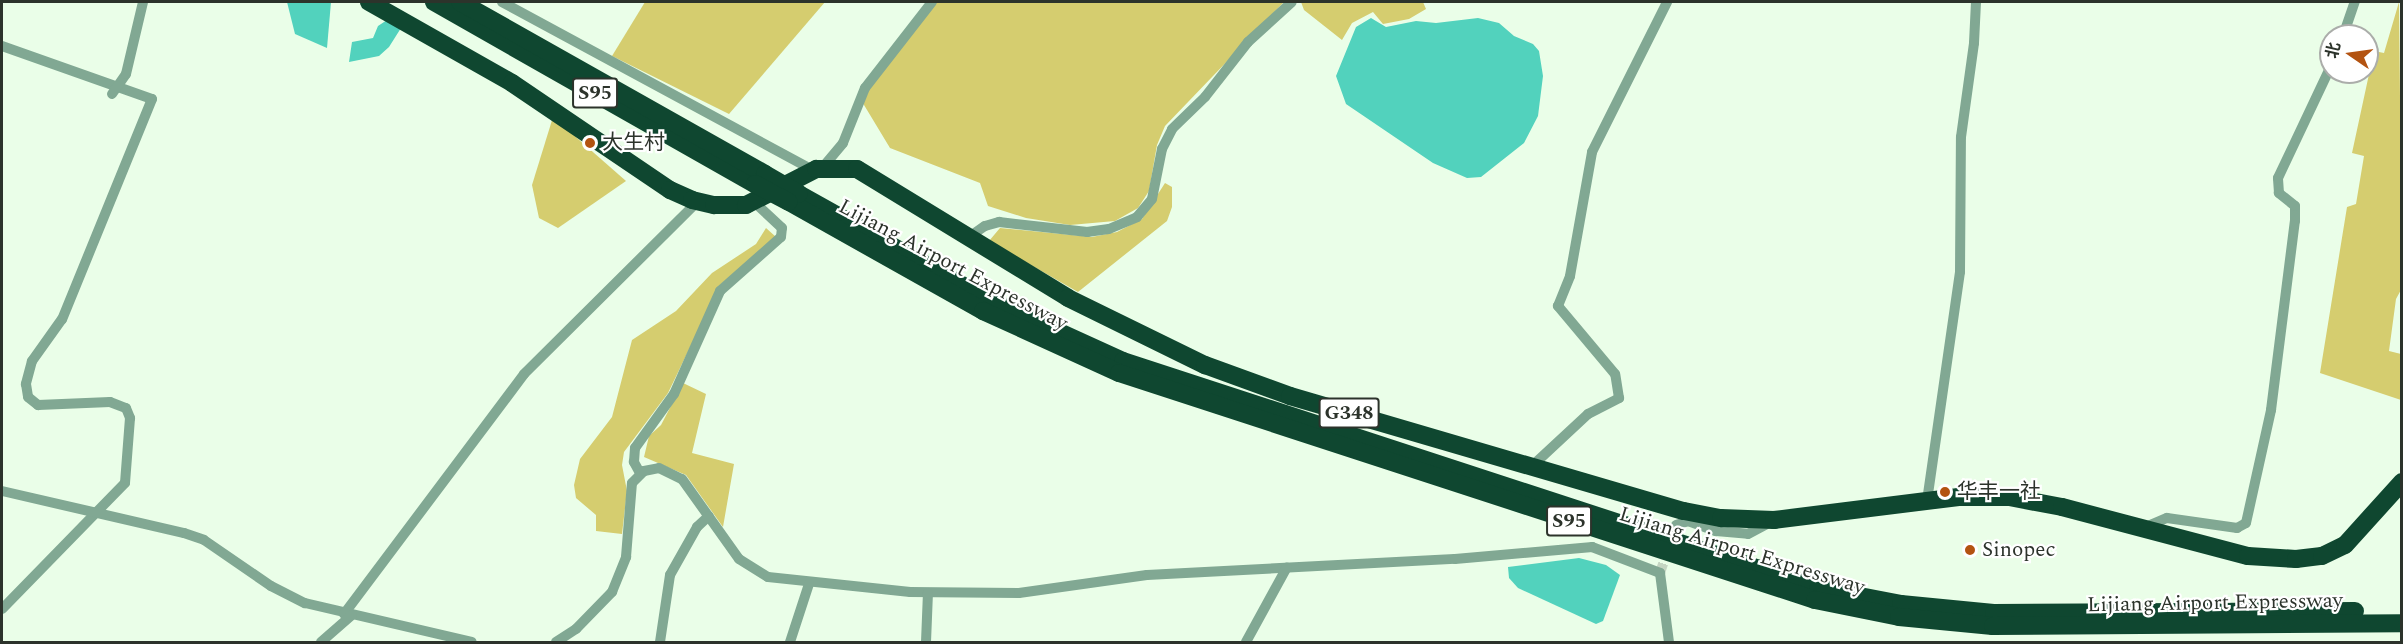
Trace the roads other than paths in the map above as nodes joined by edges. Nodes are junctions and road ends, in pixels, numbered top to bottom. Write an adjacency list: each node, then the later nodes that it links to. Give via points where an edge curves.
1 (143, 2): 14 (street, via 126,74)
2 (369, 2): 18 (highway, via 522,89 670,190)
3 (434, 2): 16 (highway, Lijiang Airport Expressway / S95)
4 (460, 2): 16 (highway, Lijiang Airport Expressway / S95)
5 (502, 2): 15 (street)
6 (932, 2): 15 (street, via 865,88 843,143)
7 (1292, 2): 19 (street, via 1248,42 1205,97 1172,129 1162,149 1152,199 1137,217 1109,229 1087,232 999,222)
8 (1667, 2): 20 (street, via 1592,152 1570,276 1558,306 1615,374 1619,398 1588,414)
9 (1976, 2): 24 (street, via 1976,31 1961,137 1960,272)
10 (2355, 2): 11 (street)
11 (2347, 24)
12 (2, 46): 14 (street)
13 (2322, 84): 29 (street, via 2278,178 2279,193 2295,206 2295,221 2271,410 2246,523 2237,528 2167,518)
14 (115, 90): 25 (street, via 152,99 62,319 32,361 26,384 28,397 38,405 111,402 128,411 124,483)
15 (818, 168): 16 (highway); 19 (highway, G348, via 848,167 865,172)
16 (758, 187): 17 (highway, Lijiang Airport Expressway / S95, bridge); 18 (highway, via 726,206); 21 (street, via 782,228 781,237 720,291 674,394 635,448 634,462)
17 (794, 198): 34 (highway, Lijiang Airport Expressway / S95, via 989,300 1123,361 1818,588 1901,604 1994,613); 36 (highway, Lijiang Airport Expressway / S95, via 983,311 1119,373 1815,600 1899,617 1993,626)
18 (697, 202): 35 (street, via 524,374)
19 (969, 237): 20 (highway, G348, via 1097,315 1205,365 1290,396)
20 (1531, 466): 27 (highway, G348, via 1684,511 1721,518)
21 (640, 473): 26 (street, via 654,468 674,473); 39 (street, via 631,488 628,548 617,584 606,600)
22 (2402, 482): 29 (highway, G348, via 2351,539 2315,557 2248,556)
23 (2, 491): 25 (street)
24 (1927, 501): 27 (highway, G348); 29 (highway, G348, via 2009,497)
25 (96, 511): 33 (street); 35 (street, via 194,536 283,593)
26 (709, 516): 31 (street, via 739,559 753,571); 40 (street, via 697,527 670,575)
27 (1774, 520): 28 (street, via 1748,534 1716,531 1688,521)
28 (1676, 525)
29 (2143, 528)
30 (1287, 567): 32 (street, via 1147,575 1053,591); 43 (street); 44 (street, via 1599,548 1660,573)
31 (809, 584): 32 (street); 41 (street)
32 (928, 593): 42 (street)
33 (2, 609)
34 (2402, 610)
35 (348, 615): 37 (street); 38 (street)
36 (2402, 623)
37 (321, 642)
38 (472, 642)
39 (556, 642)
40 (660, 642)
41 (790, 642)
42 (926, 642)
43 (1246, 642)
44 (1669, 642)

